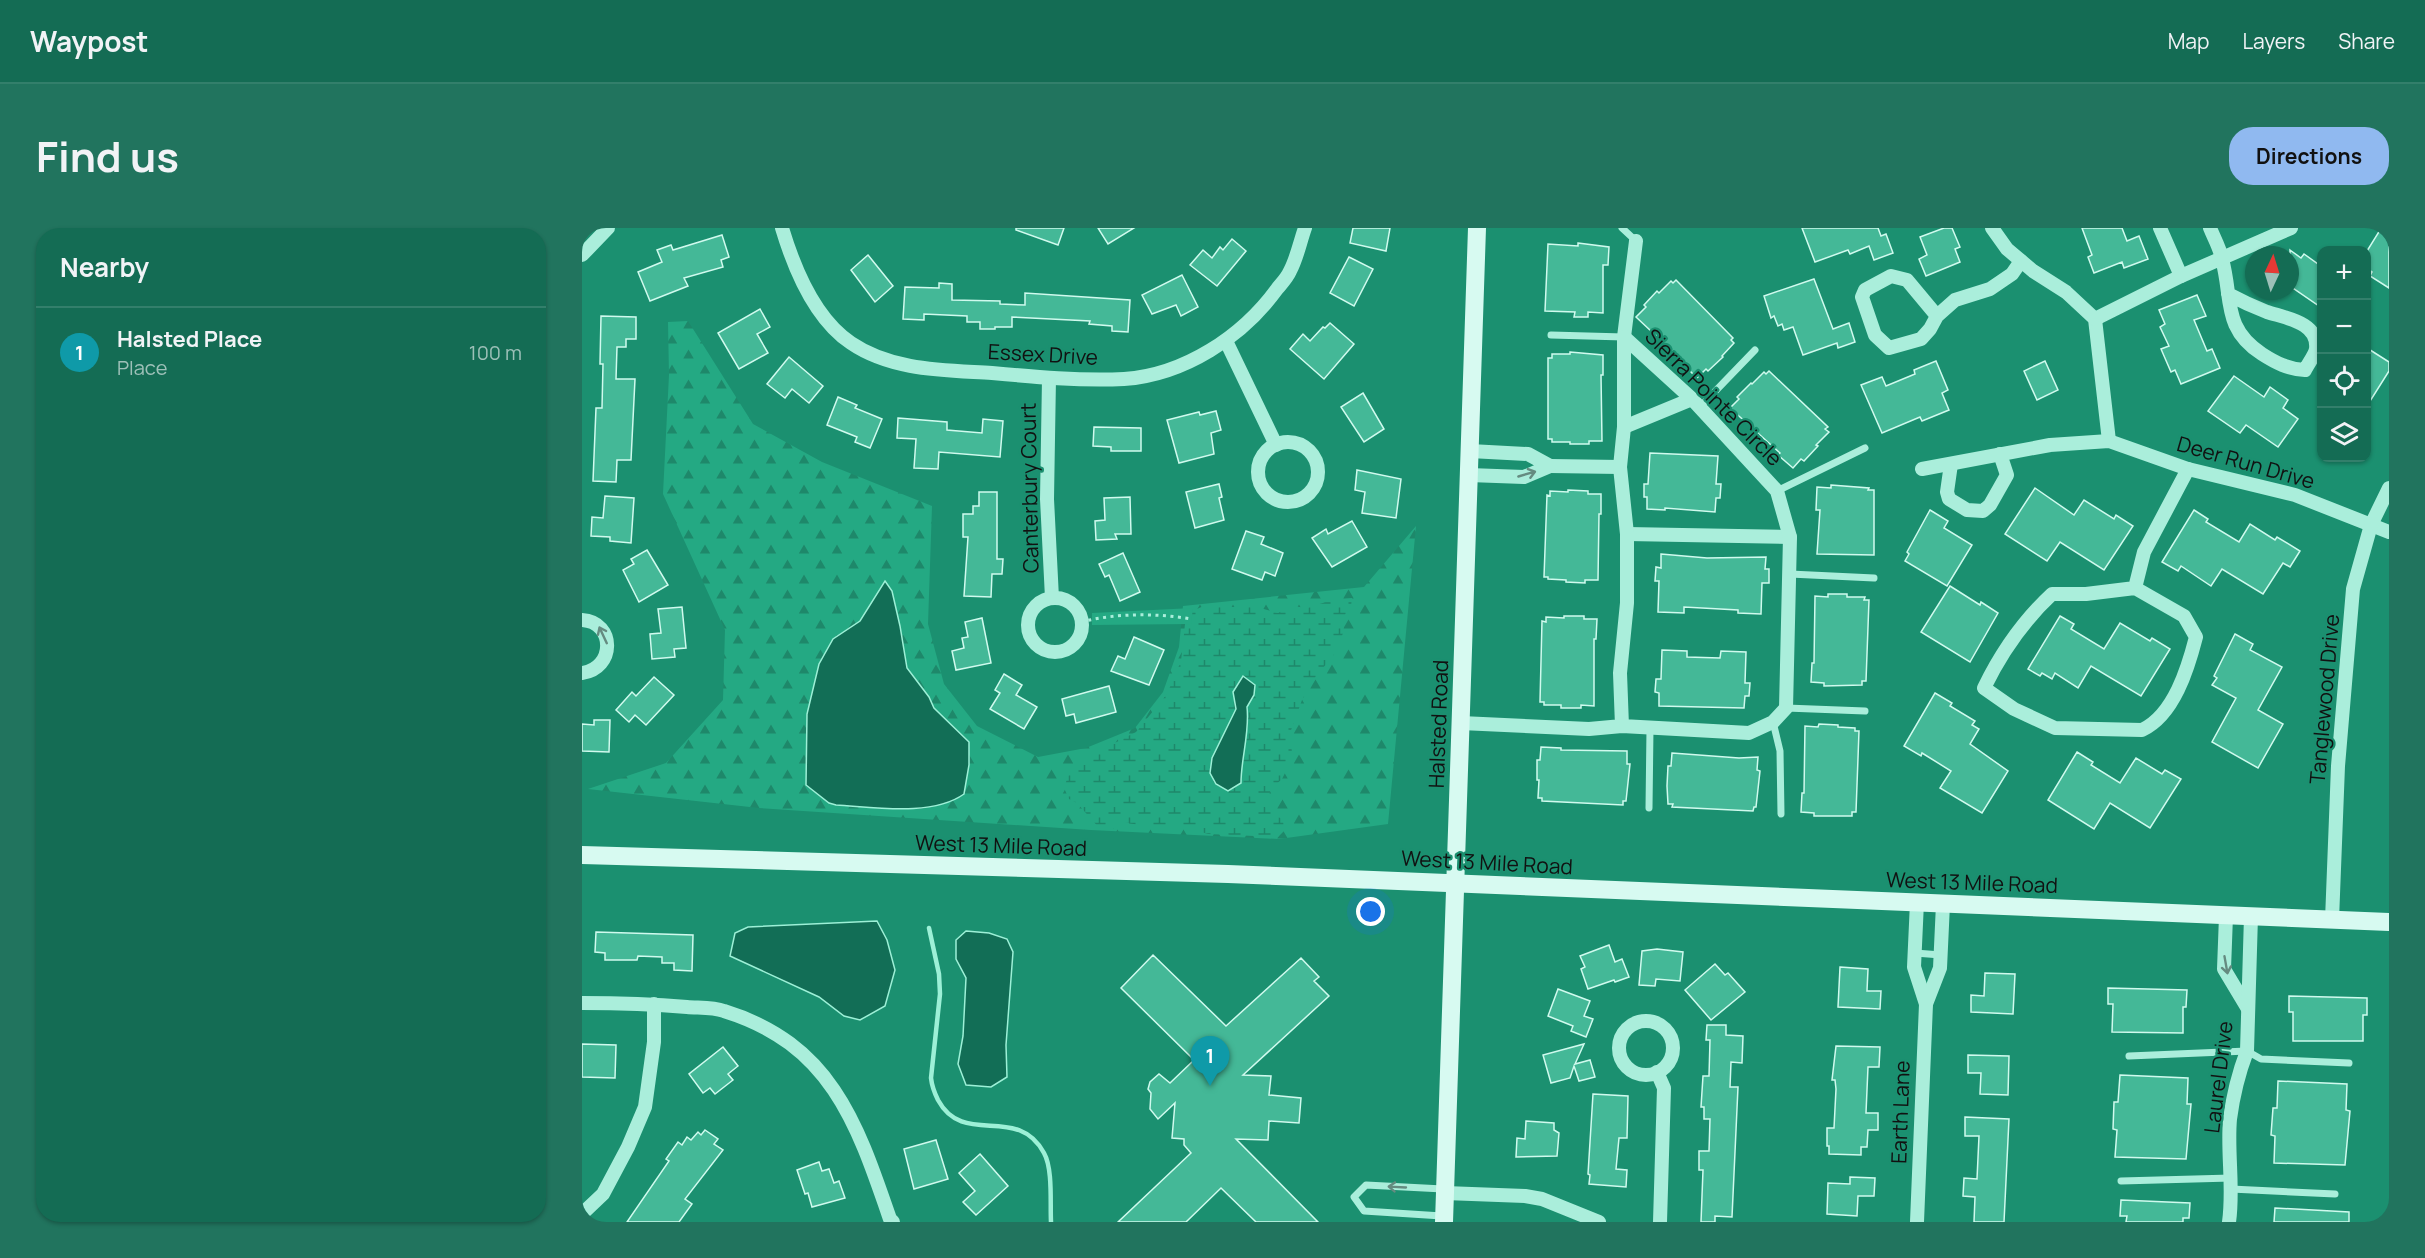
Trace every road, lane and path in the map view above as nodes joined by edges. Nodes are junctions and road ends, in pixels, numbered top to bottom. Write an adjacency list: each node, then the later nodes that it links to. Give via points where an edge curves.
1 (608, 228): 11 (street)
2 (782, 228): 22 (street, Essex Drive, via 802,283 833,328 852,343 904,366)
3 (1305, 228): 20 (street, Essex Drive, via 1290,272 1263,309)
4 (1477, 228): 28 (street, Halsted Road)
5 (1622, 228): 10 (lane)
6 (1992, 228): 13 (street)
7 (2160, 228): 14 (street)
8 (2210, 228): 12 (street)
9 (2291, 228): 12 (street)
10 (1636, 241): 19 (street, Sierra Pointe Circle)
11 (582, 255)
12 (2222, 258): 14 (street); 15 (street)
13 (2021, 261): 16 (street, via 2012,274 1990,289 1955,300); 17 (street, via 2066,292)
14 (2181, 276): 17 (street)
15 (2228, 294): 15 (street, via 2234,326 2251,347 2290,369 2305,370 2316,350 2307,327)
16 (1937, 316): 16 (street, via 1921,339 1889,348 1875,335 1862,297 1865,290 1892,276 1907,280)
17 (2095, 319): 25 (street)
18 (1551, 336): 19 (lane)
19 (1624, 337): 23 (street, Sierra Pointe Circle); 24 (street, Sierra Pointe Circle)
20 (1226, 341): 22 (street, Essex Drive, via 1179,367 1126,379); 26 (street)
21 (1755, 350): 23 (lane)
22 (1049, 378): 45 (street, Canterbury Court, via 1047,499)
23 (1696, 403): 24 (street); 37 (street, Sierra Pointe Circle)
24 (1624, 427): 32 (street, Sierra Pointe Circle)
25 (2109, 441): 29 (street, Deer Run Drive, via 2050,445); 34 (street, Deer Run Drive)
26 (1276, 445): 26 (street, via 1262,458 1262,487 1286,502 1305,497 1317,481 1317,462 1312,453 1295,443)
27 (1865, 448): 37 (lane)
28 (1470, 451): 31 (street, via 1528,454); 35 (street, Halsted Road)
29 (2000, 454): 30 (street, Deer Run Drive); 30 (street, via 2007,475 1983,511 1967,510 1949,499)
30 (1951, 464): 33 (street, Deer Run Drive)
31 (1550, 466): 32 (street); 35 (street, one-way to 31, via 1524,477)
32 (1620, 467): 40 (street, Sierra Pointe Circle)
33 (1922, 469)
34 (2188, 469): 38 (street, Deer Run Drive, via 2295,495); 44 (street, via 2144,552)
35 (1469, 475): 53 (street, Halsted Road)
36 (2389, 488): 38 (street, Tanglewood Drive)
37 (1777, 491): 41 (street, Sierra Pointe Circle)
38 (2371, 525): 39 (street, Deer Run Drive); 64 (street, Tanglewood Drive, via 2353,588 2338,766)
39 (2389, 532)
40 (1627, 534): 41 (street); 54 (street, Sierra Pointe Circle, via 1628,603 1620,673)
41 (1790, 537): 42 (street, Sierra Pointe Circle)
42 (1790, 574): 43 (lane); 50 (street, Sierra Pointe Circle)
43 (1874, 578)
44 (2135, 588): 44 (street, via 2184,616 2196,637 2184,678 2152,725 2142,730 2055,728 1984,688 2029,615 2052,594)
45 (1052, 598): 48 (street, Canterbury Court, via 1069,602); 48 (street, Canterbury Court, via 1031,613 1029,630 1038,645 1054,651 1071,646 1081,632)
46 (1191, 619): 48 (path, via 1155,615)
47 (582, 620): 49 (street, one-way to 47, via 603,662 608,643 598,625)
48 (1082, 622)
49 (582, 673)
50 (1786, 708): 51 (lane); 52 (street)
51 (1865, 711)
52 (1773, 722): 55 (street, via 1749,733); 57 (lane, via 1780,751)
53 (1461, 723): 54 (street, via 1589,729); 59 (street, Halsted Road)
54 (1622, 726): 55 (street)
55 (1650, 729): 56 (lane)
56 (1648, 808)
57 (1780, 814)
58 (582, 855): 59 (street, West 13 Mile Road)
59 (1455, 882): 60 (street, West 13 Mile Road); 78 (street, Halsted Road)
60 (1917, 902): 61 (street, West 13 Mile Road); 66 (street, Earth Lane)
61 (1943, 904): 62 (street, West 13 Mile Road); 67 (street, Earth Lane)
62 (2226, 916): 63 (street, West 13 Mile Road); 71 (street, Laurel Drive, one-way to 71, via 2224,969)
63 (2251, 916): 64 (street, West 13 Mile Road); 71 (street, Laurel Drive)
64 (2332, 920): 65 (street, West 13 Mile Road)
65 (2389, 922)
66 (1915, 953): 67 (lane); 70 (street, Earth Lane, via 1914,967)
67 (1941, 955): 70 (street, Earth Lane)
68 (582, 1002): 69 (street)
69 (654, 1004): 80 (street, via 654,1042 645,1107 603,1194); 82 (street, via 722,1010 773,1030 804,1054 837,1092 864,1144)
70 (1926, 1004): 85 (street, Earth Lane)
71 (2248, 1009): 72 (street, Laurel Drive)
72 (2247, 1051): 73 (lane); 74 (lane, via 2261,1059); 77 (street, Laurel Drive, via 2230,1120)
73 (2129, 1056)
74 (2349, 1063)
75 (1657, 1072): 84 (street, via 1664,1088)
76 (2121, 1181): 77 (lane)
77 (2231, 1184): 79 (lane); 86 (street, Laurel Drive)
78 (1445, 1191): 81 (street, Halsted Road); 81 (lane, one-way to 81, via 1366,1185 1354,1197 1364,1211); 83 (street, via 1542,1199)
79 (2335, 1194)
80 (582, 1214)
81 (1444, 1219)
82 (893, 1222)
83 (1599, 1222)
84 (1660, 1222)
85 (1917, 1222)
86 (2229, 1222)

